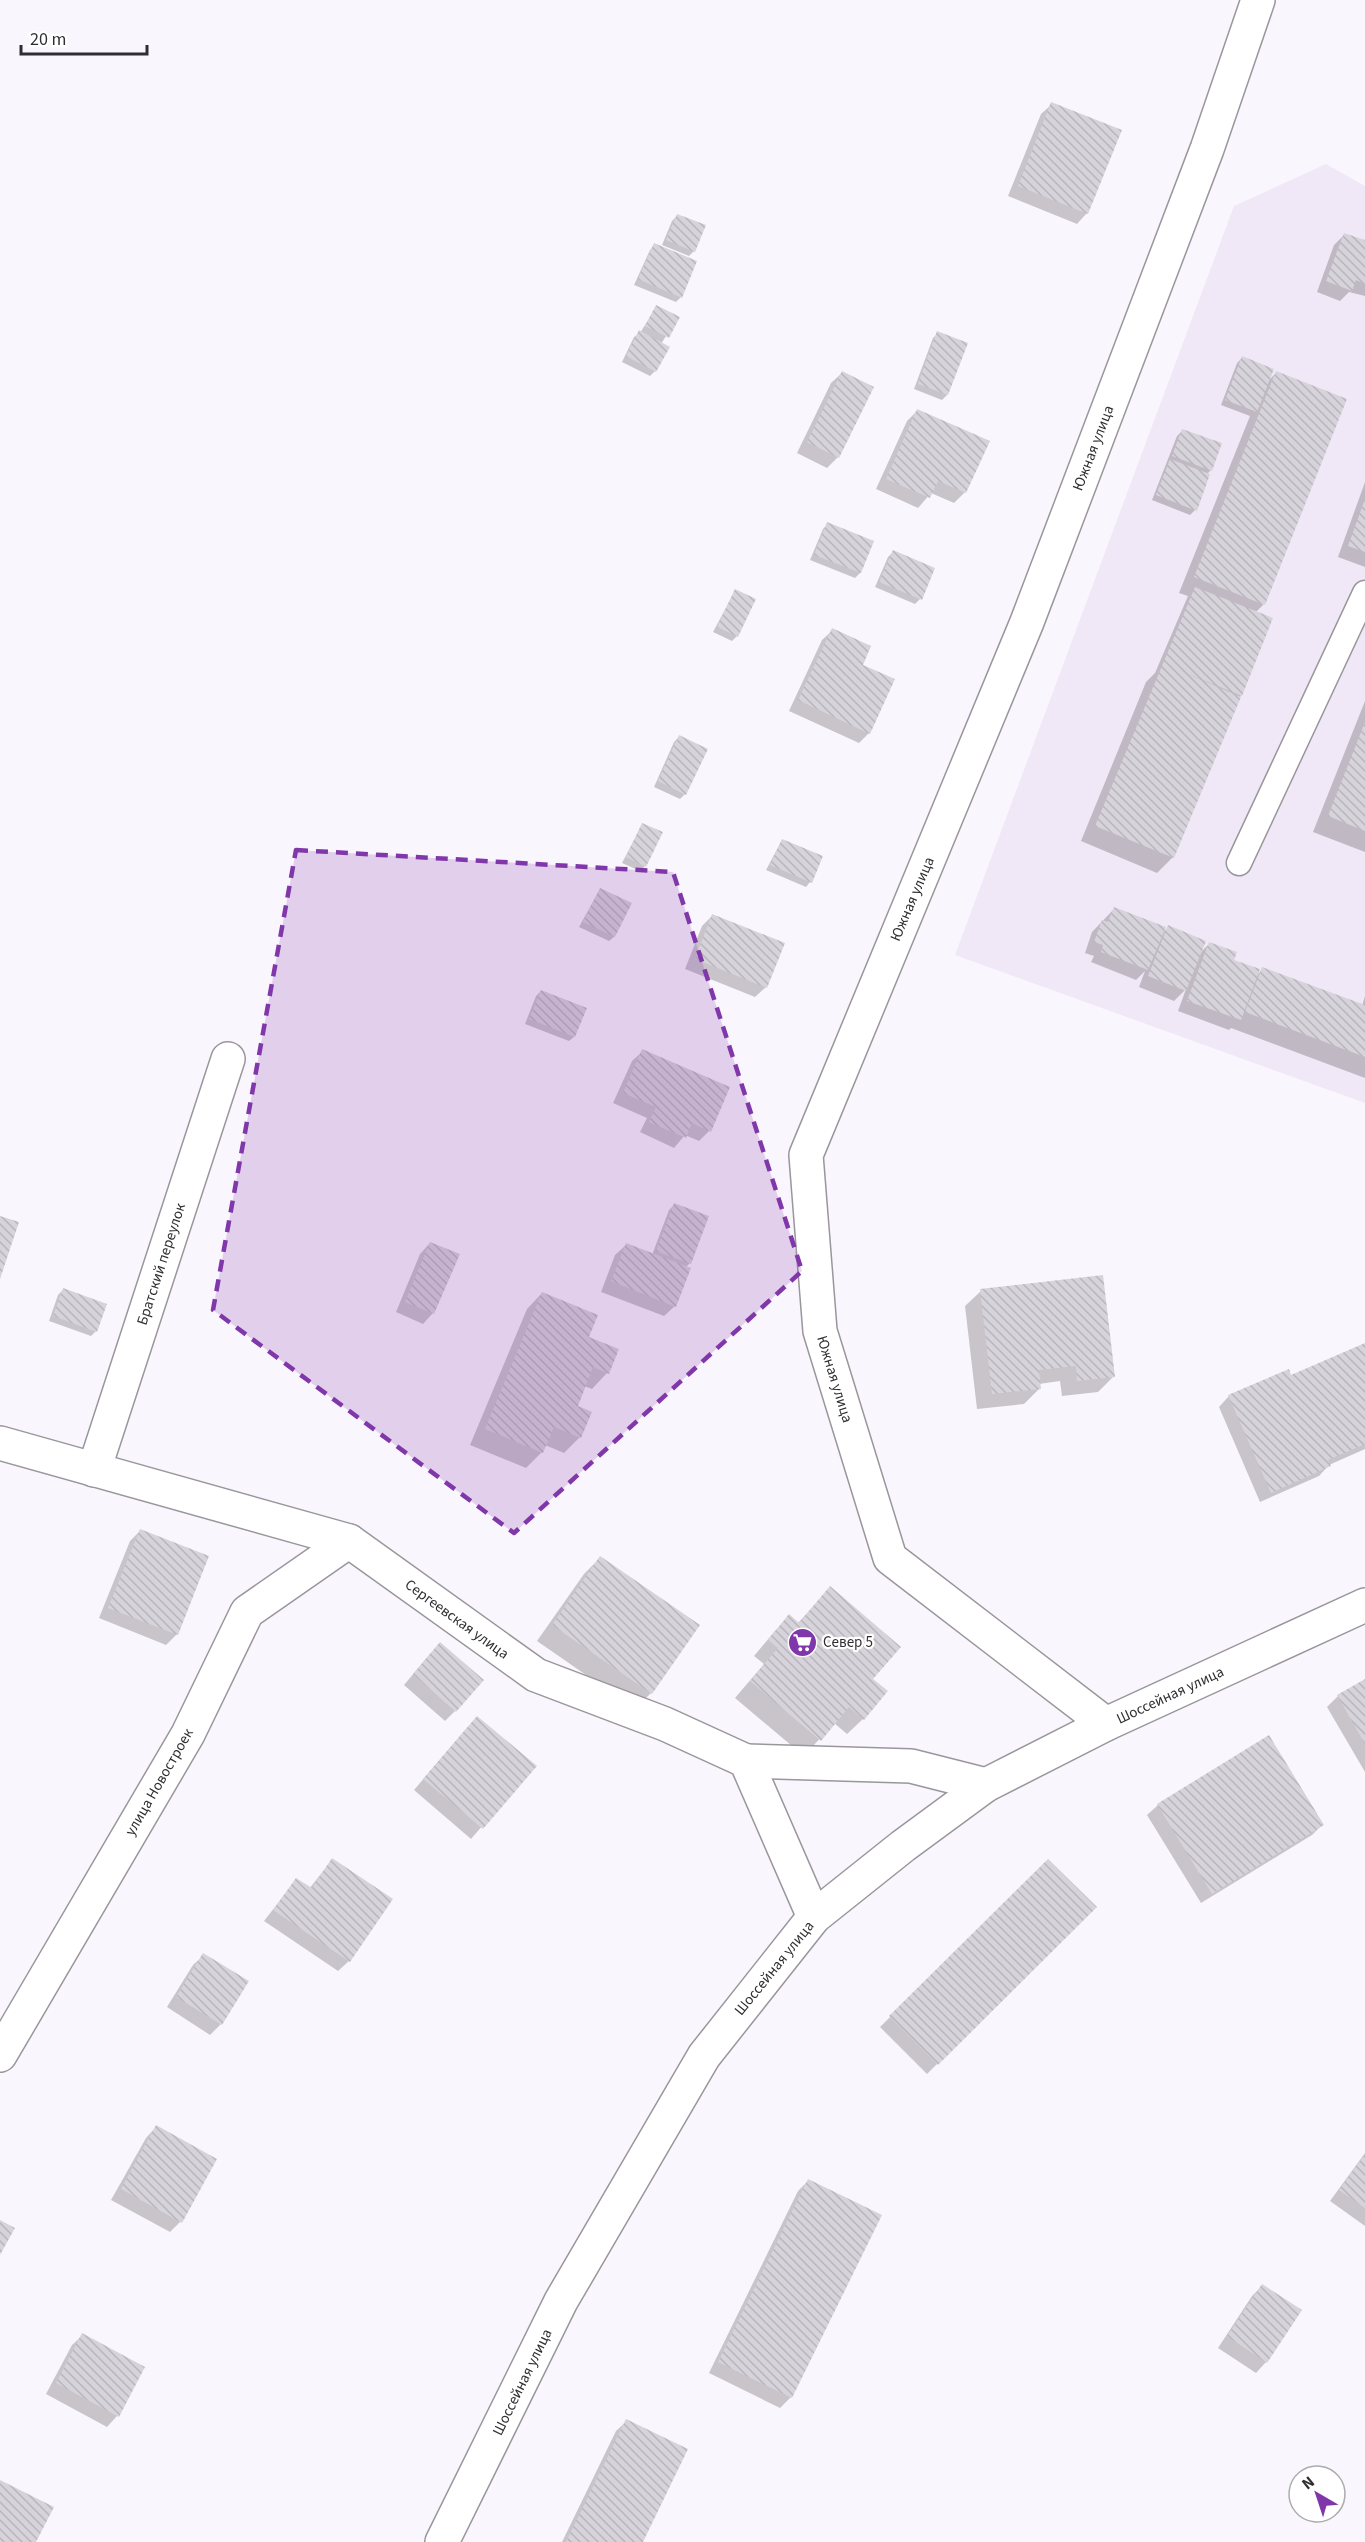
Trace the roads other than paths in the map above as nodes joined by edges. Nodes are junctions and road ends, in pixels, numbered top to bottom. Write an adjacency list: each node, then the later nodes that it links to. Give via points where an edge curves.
1 (1258, 0): 9 (street, Южная улица, via 1207,149 1027,622 806,1155 820,1330 890,1558)
2 (1365, 593): 3 (lane)
3 (1239, 863)
4 (228, 1059): 6 (street, Братский переулок)
5 (0, 1443): 6 (street, Сергеевская улица)
6 (94, 1470): 7 (street, Сергеевская улица)
7 (349, 1541): 10 (street, Сергеевская улица, via 536,1675 665,1724); 13 (street, улица Новостроек, via 247,1612 188,1734)
8 (1365, 1605): 9 (street, Шоссейная улица)
9 (1106, 1724): 11 (street, Шоссейная улица)
10 (746, 1761): 11 (street, via 911,1766); 12 (street)
11 (986, 1785): 12 (street, Шоссейная улица)
12 (814, 1917): 14 (street, Шоссейная улица, via 704,2056 561,2301)
13 (0, 2055)
14 (442, 2542)

